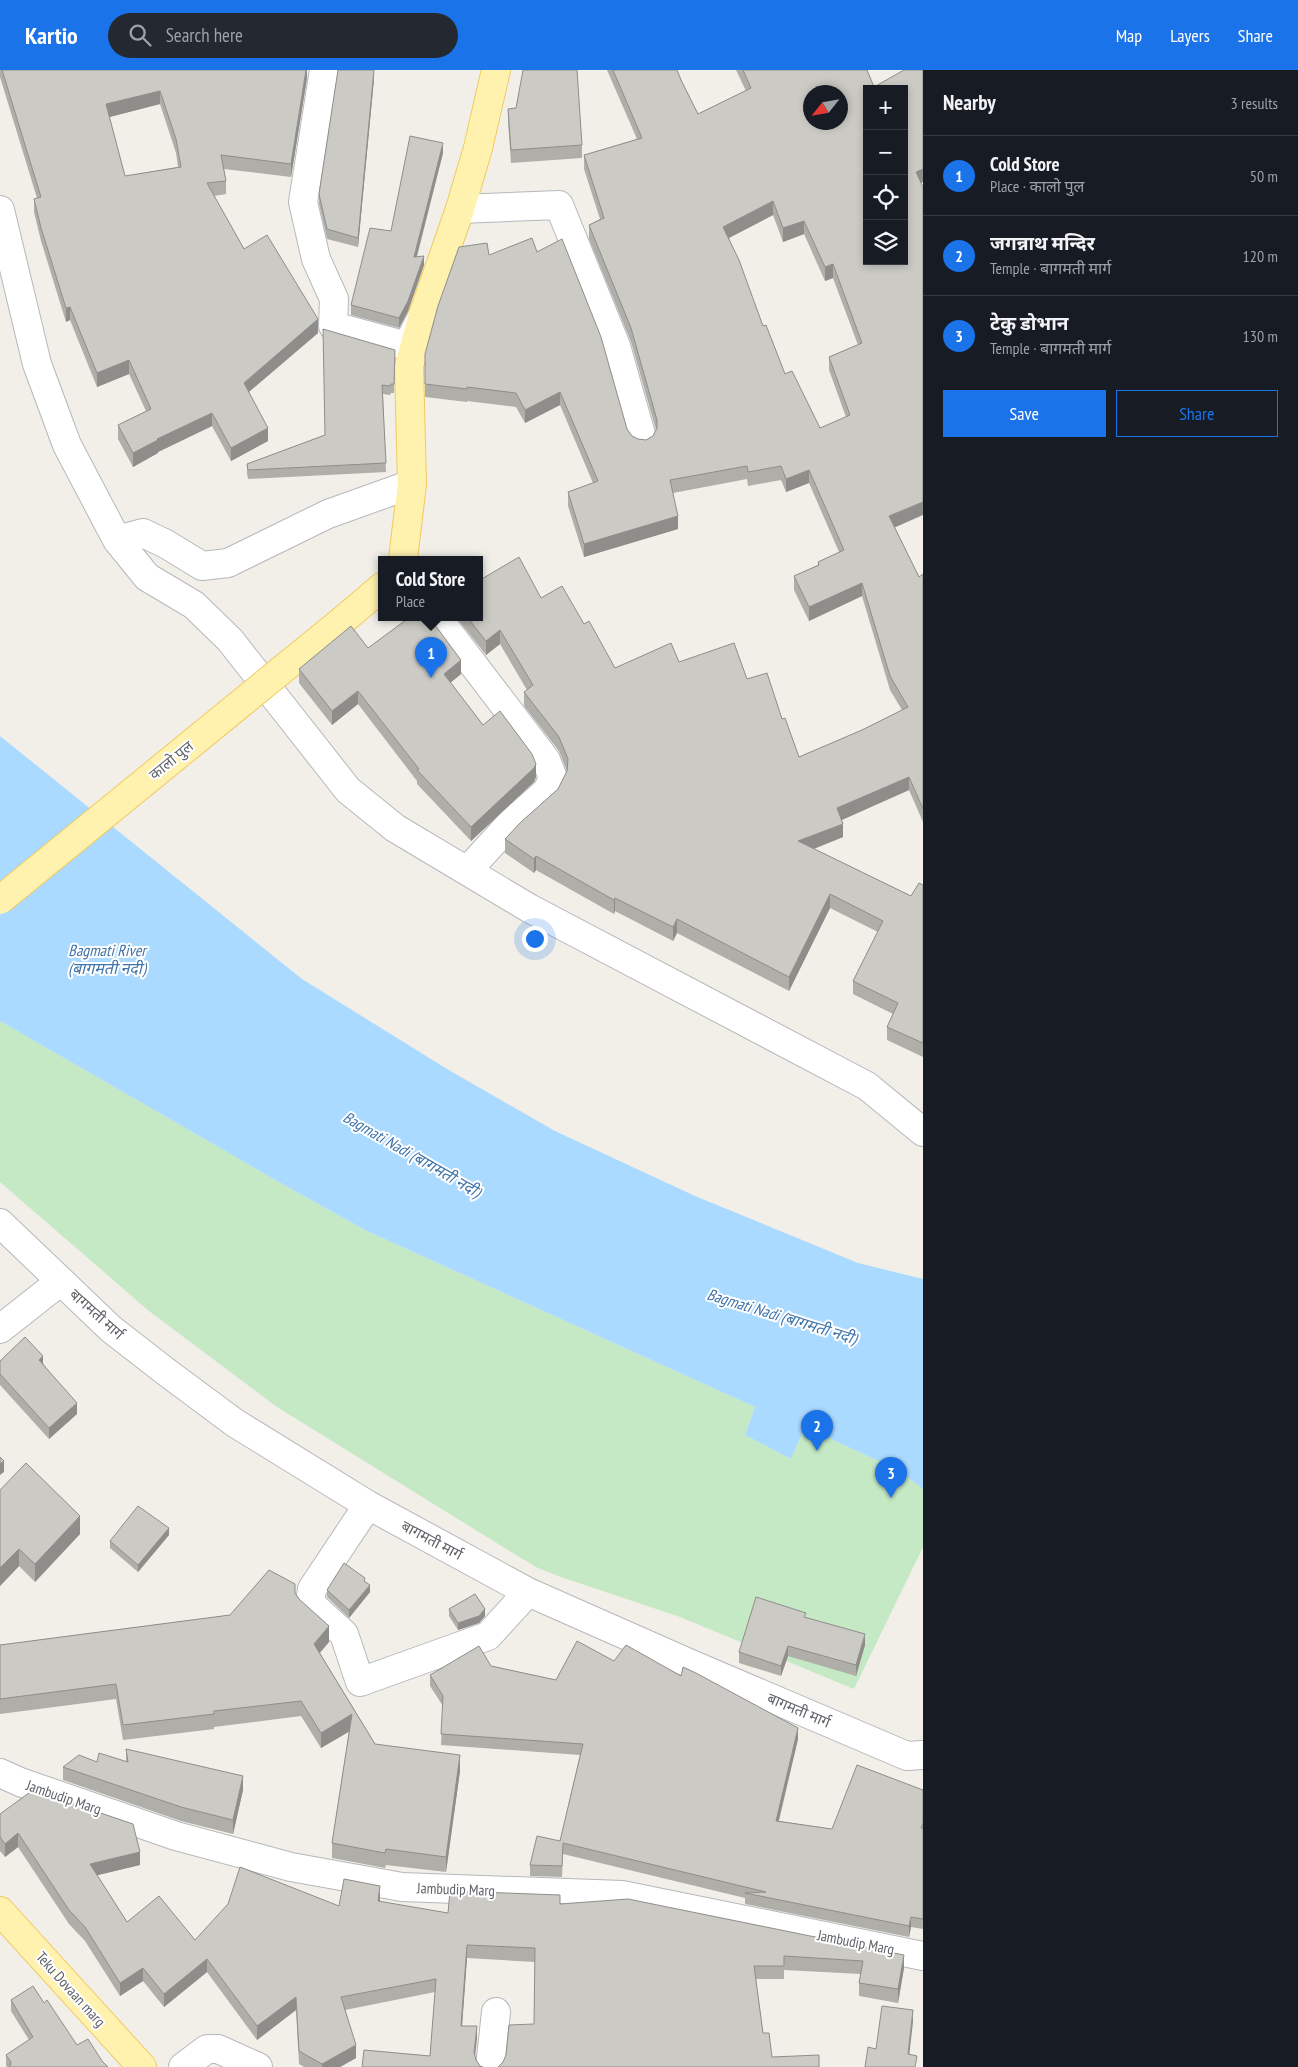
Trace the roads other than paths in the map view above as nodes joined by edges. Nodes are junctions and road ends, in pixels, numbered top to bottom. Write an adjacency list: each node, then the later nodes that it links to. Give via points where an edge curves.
1 (324, 70): 5 (street, via 303,202 316,260 334,299 333,326 407,346)
2 (496, 70): 3 (main road)
3 (460, 209): 5 (main road); 6 (street, via 559,204 616,346)
4 (0, 210): 8 (street, via 37,364 68,445)
5 (423, 315): 7 (main road, via 408,366)
6 (642, 438)
7 (412, 484): 8 (street, via 328,514 228,563 202,566 143,532); 9 (main road)
8 (117, 540): 12 (street, via 147,577 194,605 230,640 348,790 395,828)
9 (403, 556)
10 (378, 590): 13 (main road, कालो पुल, bridge)
11 (440, 621): 12 (street, via 546,760 553,778 547,791 510,824)
12 (467, 871): 14 (street, via 529,908 867,1086)
13 (0, 900)
14 (923, 1132)
15 (0, 1223): 16 (street, बागमती मार्ग)
16 (61, 1280): 17 (street); 18 (street, बागमती मार्ग, via 111,1328 228,1417)
17 (0, 1329)
18 (368, 1506): 19 (street, बागमती मार्ग); 19 (street, via 312,1589 310,1603 344,1634 360,1682 488,1636)
19 (528, 1592): 20 (street, बागमती मार्ग, via 907,1756)
20 (923, 1755)
21 (0, 1773): 23 (street, Jambudip Marg, via 176,1836 291,1867 402,1887 622,1894)
22 (0, 1911): 25 (main road, Teku Dovaan marg)
23 (923, 1956)
24 (496, 2012): 28 (street)
25 (142, 2067)
26 (183, 2067): 27 (street, via 207,2048 218,2049)
27 (258, 2067)
28 (490, 2067)

